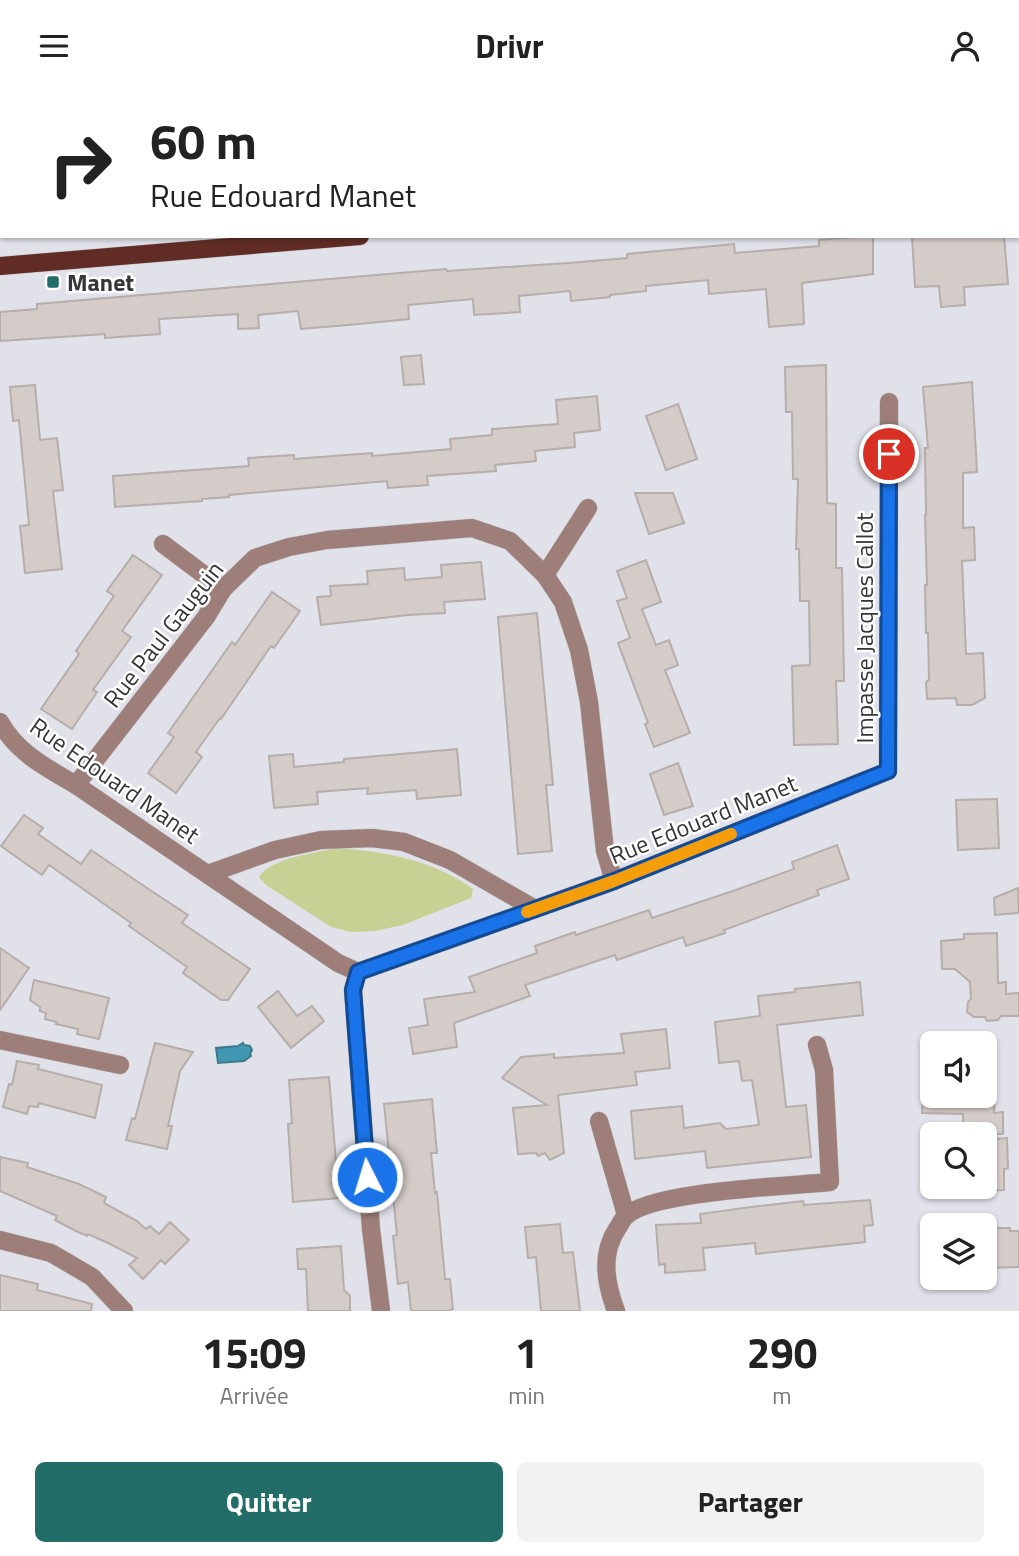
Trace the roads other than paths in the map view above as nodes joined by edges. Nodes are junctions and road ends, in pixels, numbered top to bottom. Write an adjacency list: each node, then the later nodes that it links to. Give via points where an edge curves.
1 (336, 238): 2 (main road)
2 (0, 267)
3 (889, 402): 9 (street, Impasse Jacques Callot)
4 (588, 508): 6 (street)
5 (163, 544): 7 (street)
6 (545, 575): 7 (street, Rue Paul Gauguin, via 510,541 472,528 289,547 255,558); 12 (street, Rue Paul Gauguin, via 563,602 579,650 605,852)
7 (223, 589): 10 (street, Rue Paul Gauguin)
8 (0, 722): 10 (street, Rue Edouard Manet, via 14,744)
9 (888, 771): 12 (street, Rue Edouard Manet)
10 (76, 785): 11 (street, Rue Edouard Manet)
11 (208, 874): 13 (street, Rue Edouard Manet, via 275,850 321,840 372,838 404,842 450,860); 14 (street, Rue Edouard Manet)
12 (614, 881): 13 (street, Rue Edouard Manet)
13 (536, 909): 14 (street, Rue Edouard Manet)
14 (358, 972): 22 (street, via 353,990)
15 (0, 1040): 17 (street)
16 (817, 1045): 19 (street, via 824,1070 830,1182 687,1195)
17 (120, 1065)
18 (599, 1121): 19 (street)
19 (626, 1215): 23 (street, via 611,1239 605,1268)
20 (0, 1240): 21 (street, via 51,1253 92,1277)
21 (124, 1311)
22 (381, 1311)
23 (616, 1311)

